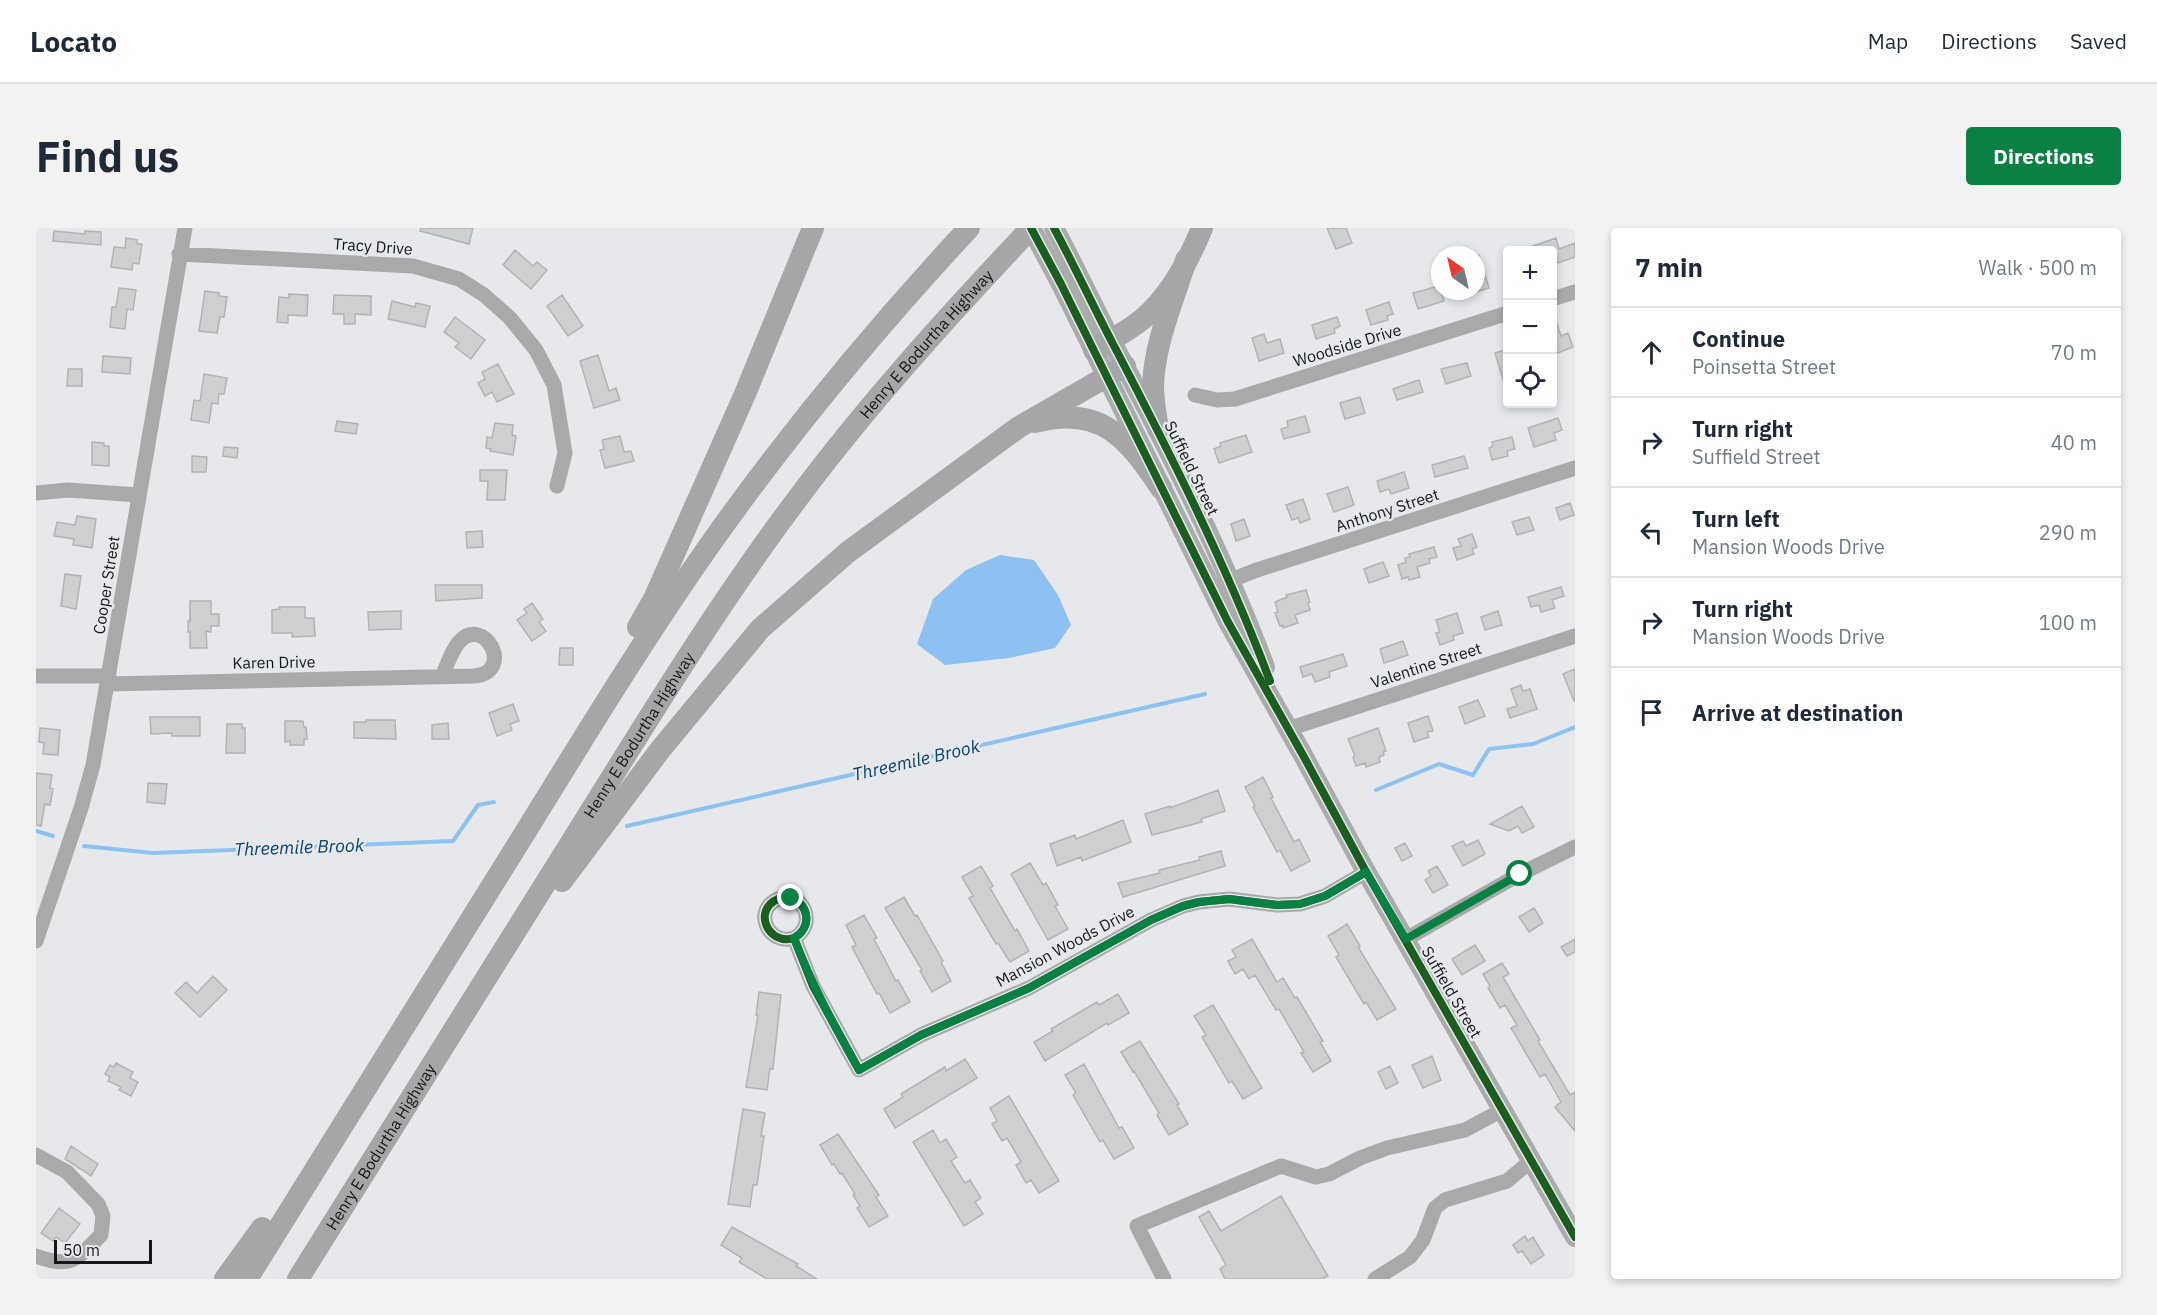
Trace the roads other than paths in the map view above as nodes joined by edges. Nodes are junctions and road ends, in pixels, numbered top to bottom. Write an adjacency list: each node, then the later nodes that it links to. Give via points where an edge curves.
1 (185, 228): 7 (street, Cooper Street)
2 (813, 228): 30 (highway, via 654,599)
3 (969, 228): 30 (highway, via 856,356 737,507 655,626)
4 (1031, 228): 12 (main road, Suffield Street); 35 (highway, Henry E Bodurtha Highway, via 886,387 769,537 687,656)
5 (1054, 228): 12 (main road, Suffield Street)
6 (1202, 228): 8 (highway)
7 (180, 254): 18 (street, Tracy Drive, via 413,266 459,279 510,318 536,350 554,385 565,453); 21 (street, Cooper Street)
8 (1186, 260): 12 (highway, via 1153,310); 16 (highway, via 1154,372)
9 (1575, 292): 10 (street)
10 (1557, 297)
11 (1503, 316): 14 (street, Woodside Drive, via 1235,399)
12 (1103, 345): 13 (main road, Suffield Street)
13 (1116, 371): 15 (highway); 16 (main road, Suffield Street); 19 (main road, Suffield Street)
14 (1195, 395)
15 (1019, 427): 19 (highway, via 1060,418 1107,426 1132,447); 35 (highway, via 848,552 760,629 660,750)
16 (1158, 429): 22 (main road, Suffield Street)
17 (1575, 468): 22 (street, Anthony Street)
18 (557, 486)
19 (1161, 488): 23 (main road, Suffield Street)
20 (36, 493): 21 (street, via 68,490)
21 (138, 495): 27 (street, Cooper Street)
22 (1230, 580): 23 (street, Anthony Street); 28 (main road, Suffield Street)
23 (1210, 588): 28 (main road, Suffield Street)
24 (1575, 636): 28 (street, Valentine Street)
25 (36, 676): 27 (street, Karen Drive)
26 (442, 676): 27 (street, Karen Drive)
27 (108, 680): 32 (street, Cooper Street, via 86,793)
28 (1288, 729): 31 (main road, Suffield Street)
29 (1575, 847): 34 (street)
30 (516, 848): 36 (highway)
31 (1366, 872): 33 (street, Mansion Woods Drive, via 1325,896 1300,904 1222,899 1175,909 1029,988 921,1035 859,1070 813,986); 34 (main road, Suffield Street)
32 (37, 934)
33 (794, 938)
34 (1406, 939): 37 (main road, Suffield Street)
35 (459, 1020): 44 (highway, Henry E Bodurtha Highway)
36 (376, 1071): 42 (highway); 43 (highway)
37 (1504, 1110): 39 (main road, Suffield Street); 45 (street, via 1465,1130 1387,1148 1329,1174 1316,1177 1281,1166 1137,1226)
38 (36, 1155): 41 (street, via 67,1173 98,1204 103,1216 101,1235 70,1262 55,1263)
39 (1532, 1160): 40 (main road, Suffield Street); 46 (street, via 1507,1181 1445,1200 1435,1208 1423,1240 1410,1257)
40 (1575, 1237)
41 (36, 1256)
42 (225, 1279)
43 (247, 1279)
44 (298, 1279)
45 (1164, 1279)
46 (1375, 1279)

